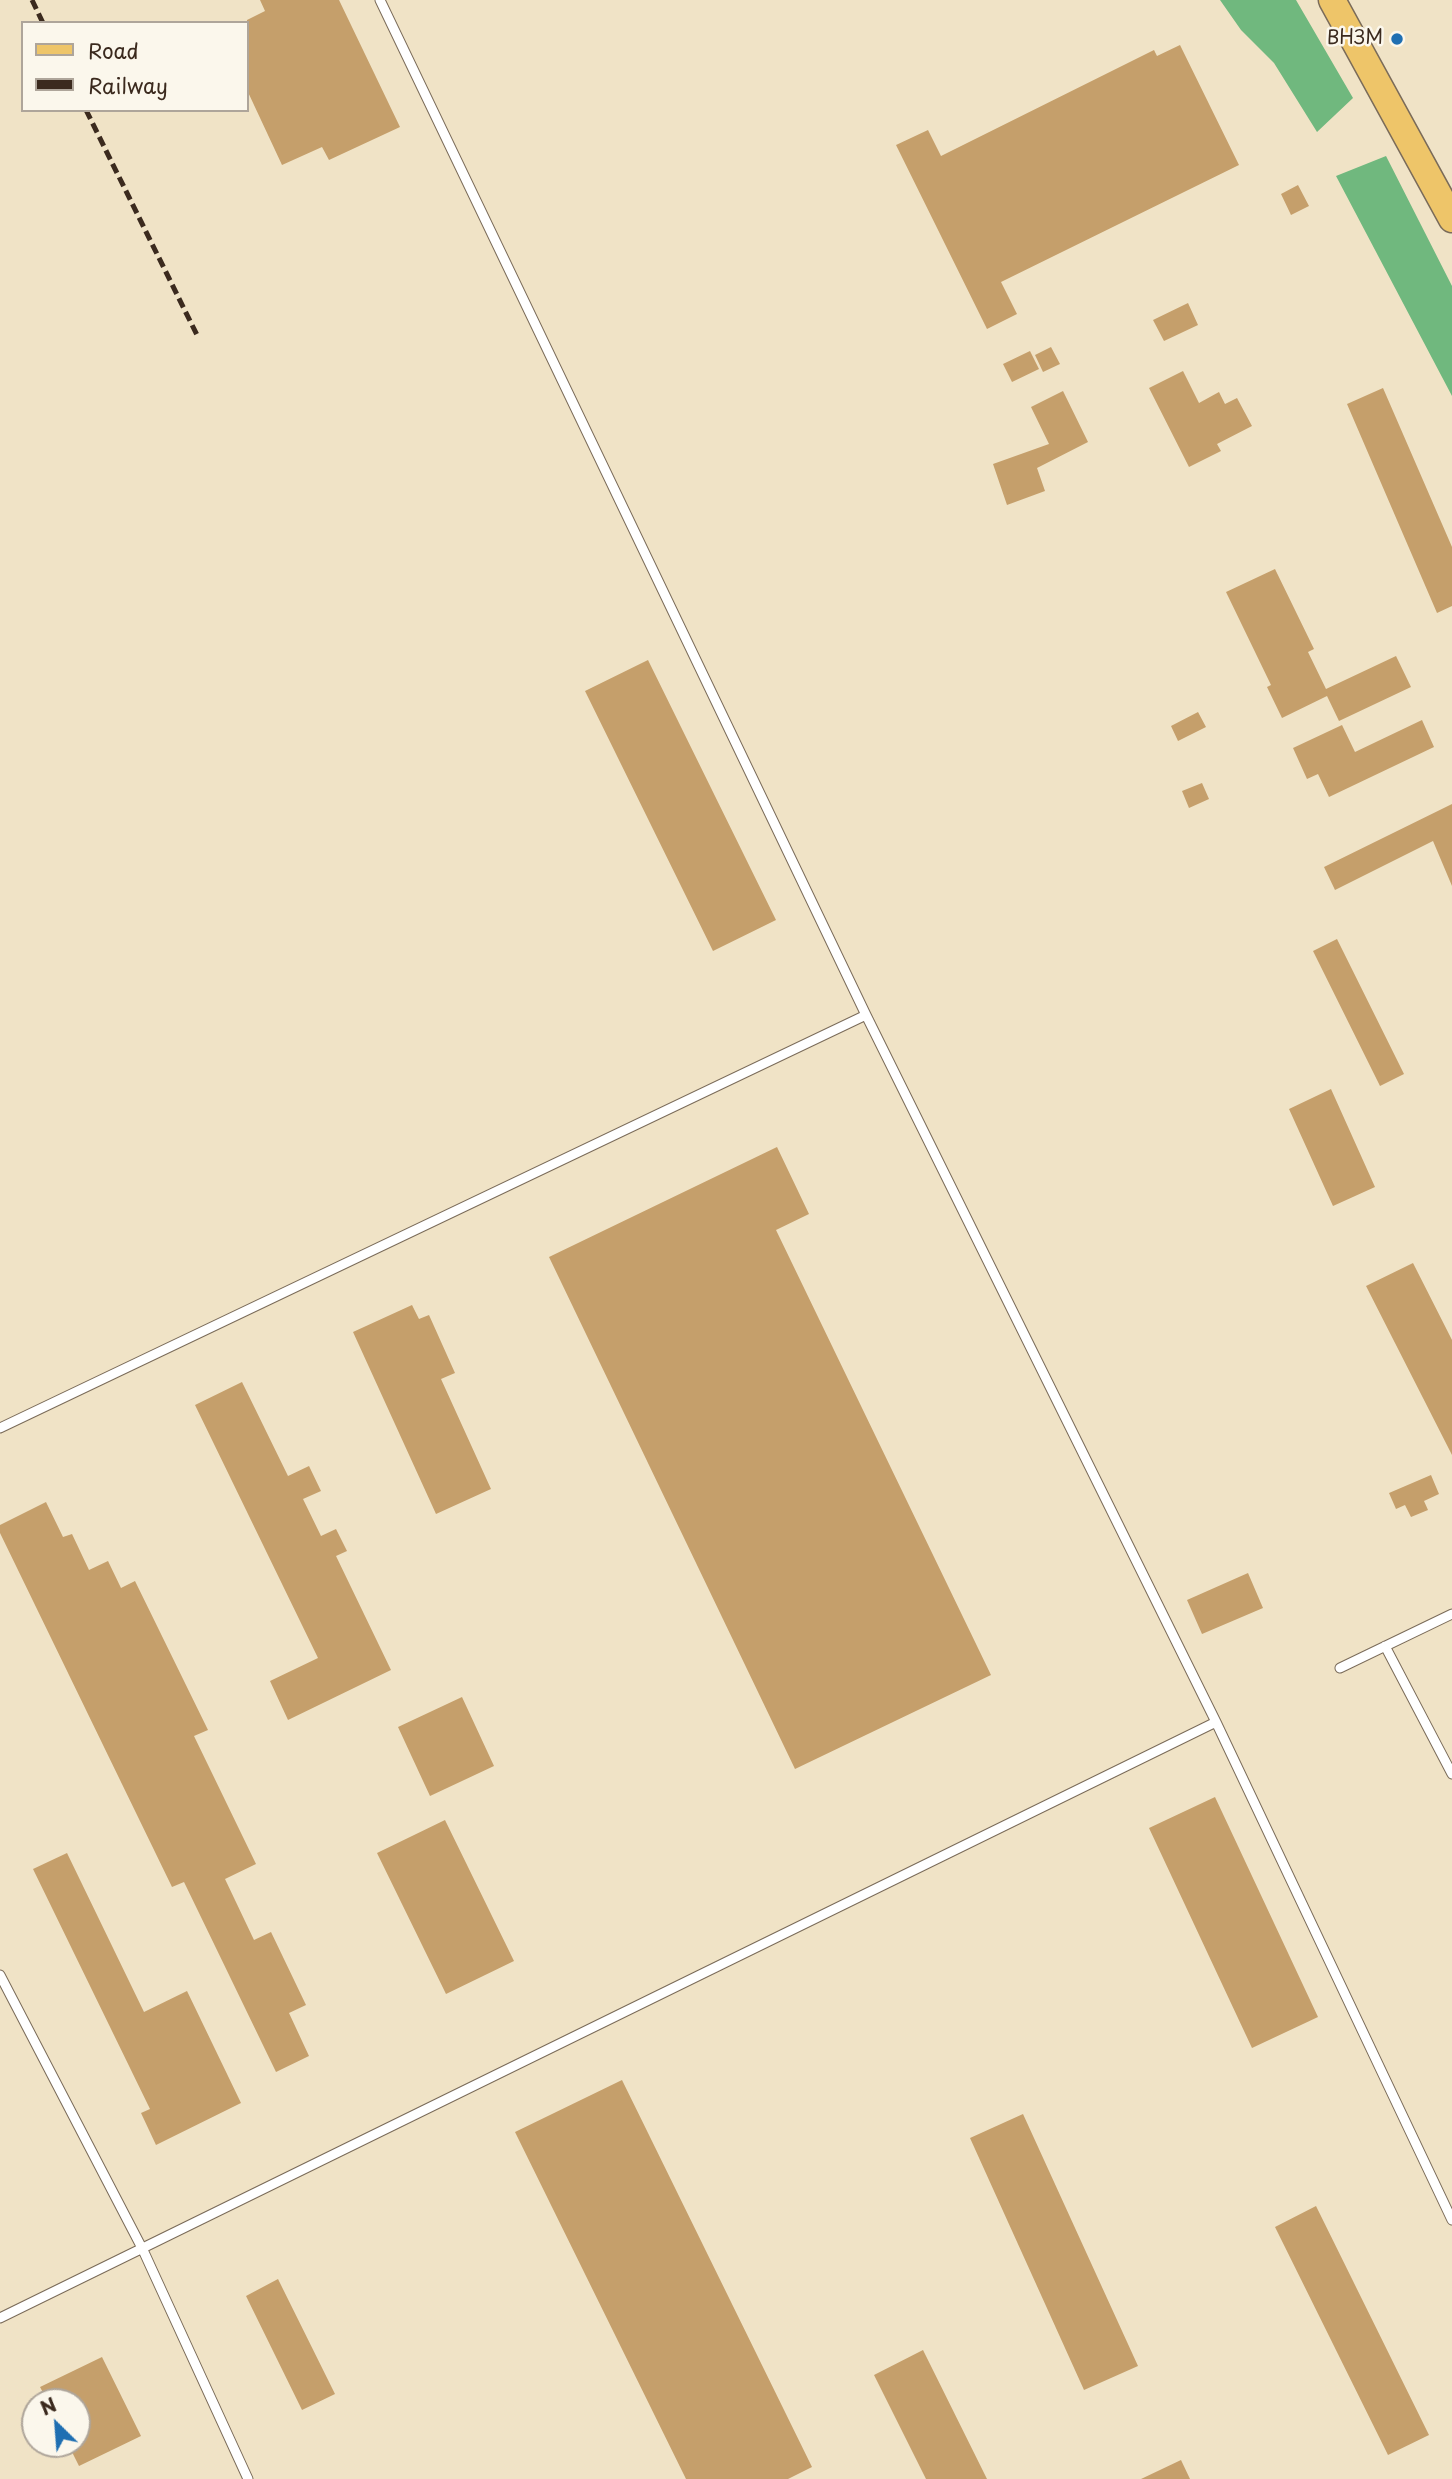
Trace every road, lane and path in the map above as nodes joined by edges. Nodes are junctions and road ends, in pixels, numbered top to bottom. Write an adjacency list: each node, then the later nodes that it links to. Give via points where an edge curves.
1 (380, 0): 4 (lane)
2 (1332, 0): 3 (main road)
3 (1452, 219)
4 (866, 1015): 5 (lane); 9 (lane)
5 (0, 1428)
6 (1452, 1614): 7 (lane)
7 (1385, 1646): 8 (lane); 10 (lane)
8 (1340, 1668)
9 (1216, 1722): 12 (lane); 13 (lane)
10 (1452, 1774)
11 (0, 1975): 13 (lane)
12 (1452, 2220)
13 (143, 2250): 14 (lane); 15 (lane)
14 (0, 2318)
15 (248, 2479)

